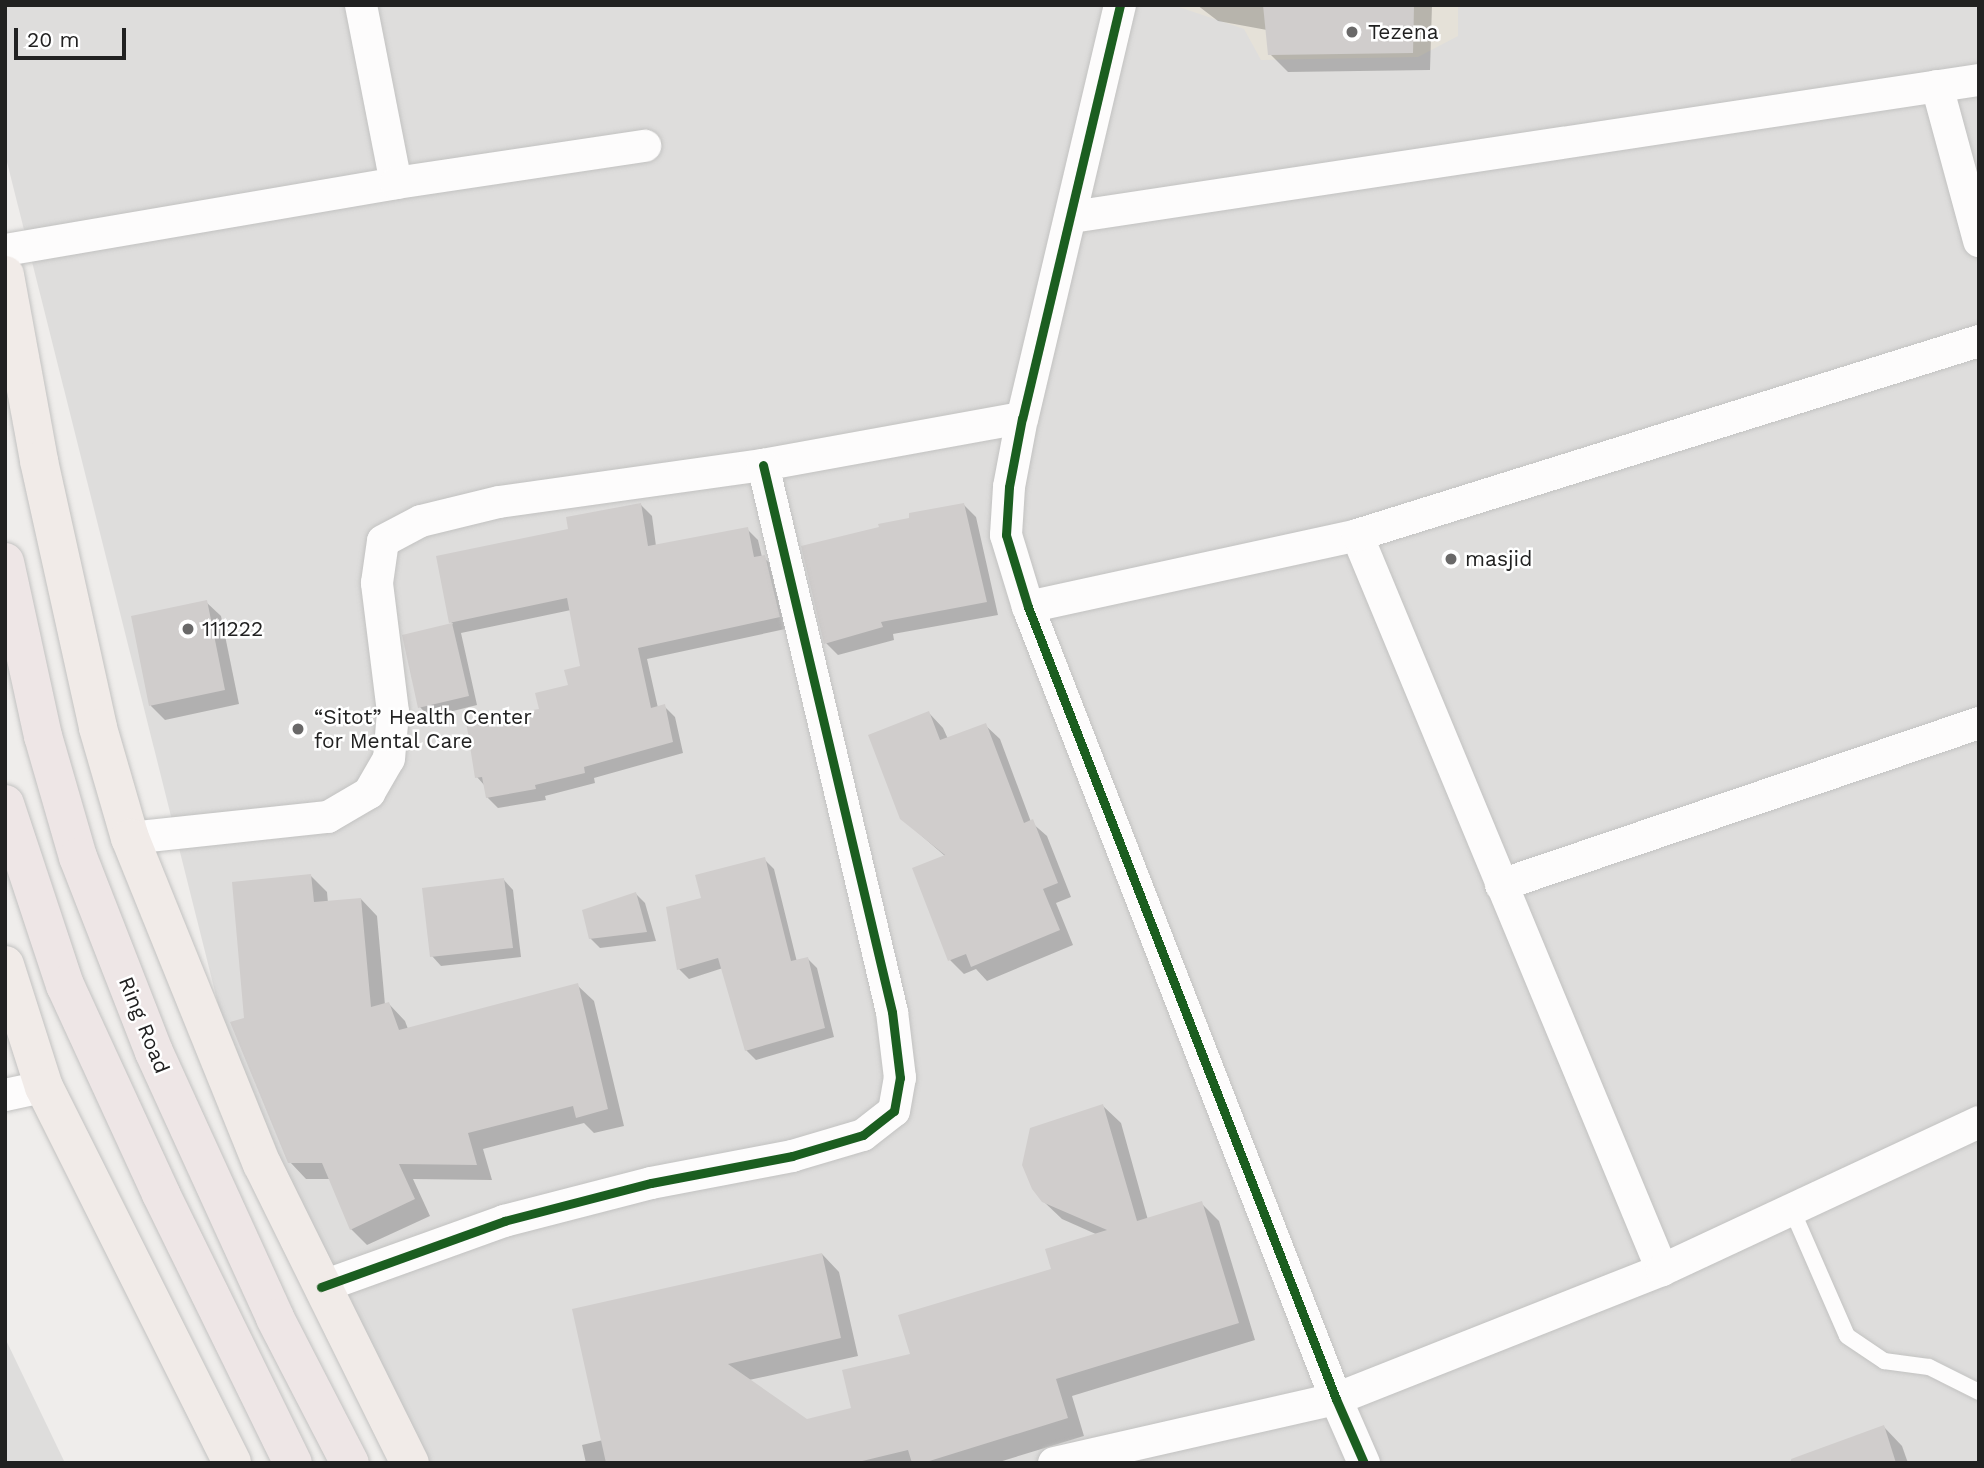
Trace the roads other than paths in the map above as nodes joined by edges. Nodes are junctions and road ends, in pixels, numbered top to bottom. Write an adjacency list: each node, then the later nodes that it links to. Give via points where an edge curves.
1 (361, 5): 6 (street)
2 (1120, 5): 7 (street)
3 (1979, 80): 4 (street)
4 (1937, 86): 7 (street); 8 (street)
5 (645, 146): 6 (street)
6 (396, 183): 9 (street)
7 (1072, 217): 12 (street)
8 (1979, 241)
9 (5, 250)
10 (5, 275): 19 (main road, via 38,461 98,728)
11 (1979, 341): 14 (street)
12 (1022, 418): 13 (street); 16 (street, via 1009,486 1006,535)
13 (763, 465): 19 (street, via 499,502 421,521 383,541 377,583 393,712 389,760 369,793 328,817); 27 (street, via 892,1012 900,1078 894,1111 863,1135 792,1156 651,1183 504,1221)
14 (1357, 535): 16 (street); 20 (street)
15 (5, 562): 32 (highway, Ring Road, via 44,736 78,857 153,1052 275,1318)
16 (1028, 607): 29 (street)
17 (1979, 723): 20 (street)
18 (5, 804): 31 (highway, via 65,985)
19 (130, 838): 27 (main road, via 262,1164)
20 (1501, 885): 26 (street)
21 (5, 965): 22 (main road)
22 (44, 1087): 23 (street); 30 (main road)
23 (5, 1095)
24 (1979, 1122): 25 (street)
25 (1792, 1210): 26 (street); 28 (lane, via 1847,1336 1884,1361 1929,1367)
26 (1662, 1270): 29 (street)
27 (321, 1287): 33 (main road)
28 (1979, 1392)
29 (1335, 1399): 34 (street); 35 (street)
30 (232, 1463)
31 (293, 1463)
32 (350, 1463)
33 (410, 1463)
34 (1054, 1463)
35 (1364, 1463)

